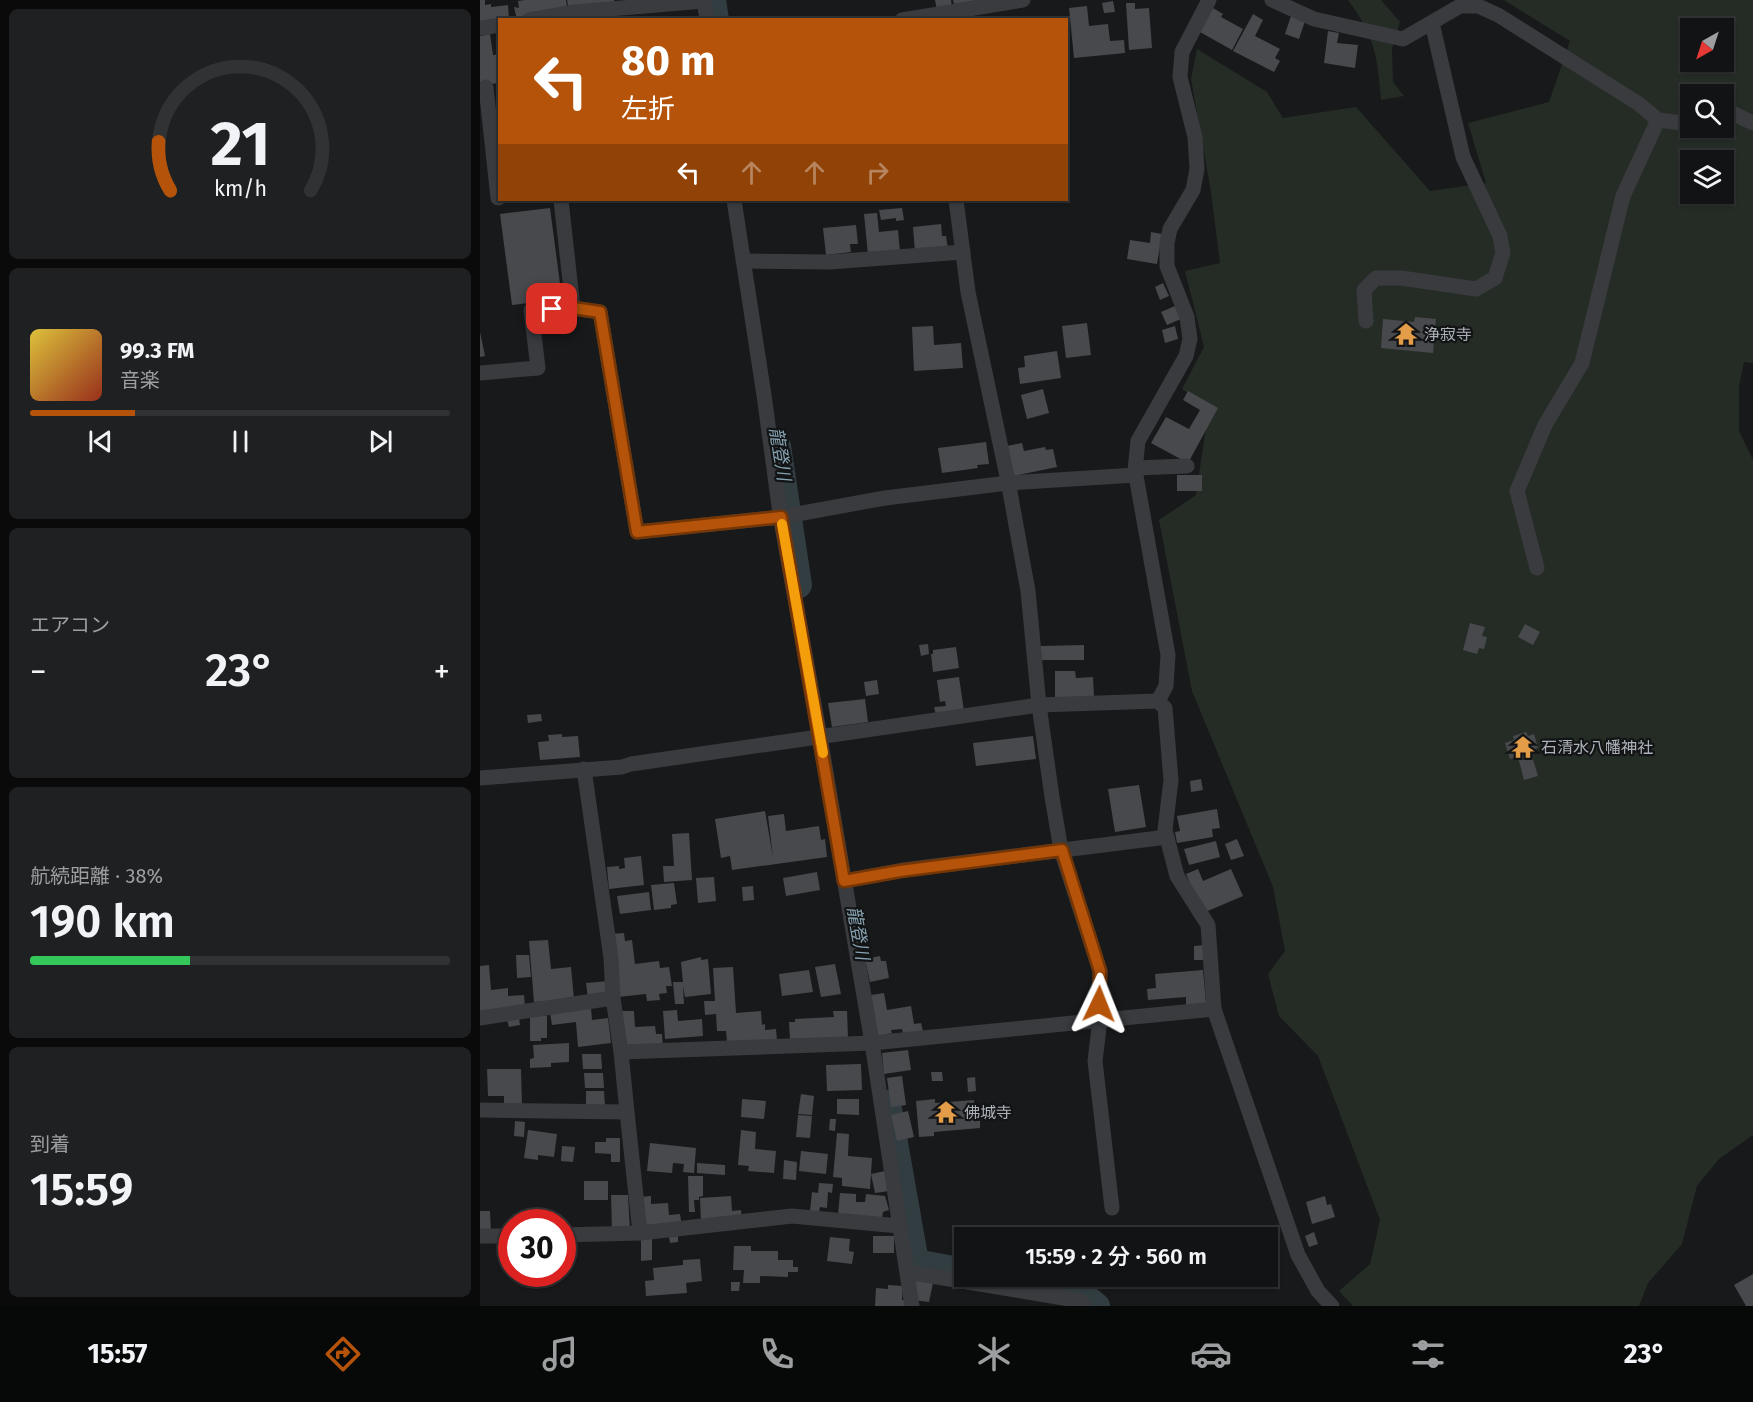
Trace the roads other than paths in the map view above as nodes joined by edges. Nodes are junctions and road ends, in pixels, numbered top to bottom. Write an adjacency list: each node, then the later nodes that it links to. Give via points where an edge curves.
1 (1023, 0): 5 (street)
2 (1209, 0): 27 (street, via 1182,52 1180,77 1195,137 1197,169 1193,190 1170,229 1167,243 1167,266 1190,339 1186,356 1138,441)
3 (1272, 0): 9 (street, via 1314,19 1403,39)
4 (704, 1): 6 (street); 7 (street)
5 (933, 11): 8 (street)
6 (540, 18)
7 (707, 18)
8 (909, 18)
9 (1432, 23): 14 (street, via 1460,6 1478,6 1518,27); 24 (street, via 1463,157 1500,236 1503,253 1495,278 1476,289 1376,278 1364,290)
10 (498, 25): 11 (street)
11 (480, 28)
12 (489, 87): 17 (street)
13 (1734, 114): 16 (street)
14 (1658, 120): 15 (street); 30 (street, via 1623,196 1582,363 1545,425 1517,490)
15 (1680, 123)
16 (1753, 123)
17 (498, 198)
18 (561, 201): 23 (street)
19 (734, 201): 22 (street)
20 (956, 201): 21 (street)
21 (963, 252): 22 (street, via 830,262); 28 (street)
22 (743, 261): 29 (street)
23 (573, 308): 25 (street, via 531,310 538,369); 29 (street, via 600,312 637,532)
24 (1366, 321)
25 (480, 373)
26 (1187, 466): 27 (street)
27 (1136, 472): 28 (street); 31 (street, via 1168,655 1166,686)
28 (1008, 483): 29 (street, via 885,498); 32 (street, via 1028,591)
29 (781, 517): 33 (street)
30 (1537, 568)
31 (1158, 701): 32 (street); 36 (street, via 1165,708 1171,780)
32 (1039, 705): 33 (street); 37 (street)
33 (820, 737): 34 (street); 38 (street)
34 (584, 769): 35 (street); 39 (street, via 611,958)
35 (480, 778)
36 (1167, 837): 37 (street); 40 (street, via 1177,876 1208,925)
37 (1062, 850): 38 (street); 42 (street, via 1100,971)
38 (845, 881): 43 (street)
39 (612, 998): 41 (street); 44 (street)
40 (1214, 1009): 42 (street); 56 (street, via 1298,1255 1318,1291)
41 (480, 1018)
42 (1098, 1020): 43 (street); 47 (street, via 1095,1061)
43 (872, 1043): 44 (street); 48 (street)
44 (621, 1052): 46 (street)
45 (480, 1110): 46 (street)
46 (627, 1112): 49 (street)
47 (1112, 1208)
48 (899, 1226): 49 (street, via 792,1216); 53 (street)
49 (640, 1233): 50 (street)
50 (576, 1235)
51 (480, 1236): 52 (street)
52 (498, 1236)
53 (907, 1272): 54 (street); 55 (street, via 1081,1301)
54 (912, 1306)
55 (1084, 1306)
56 (1332, 1306)

